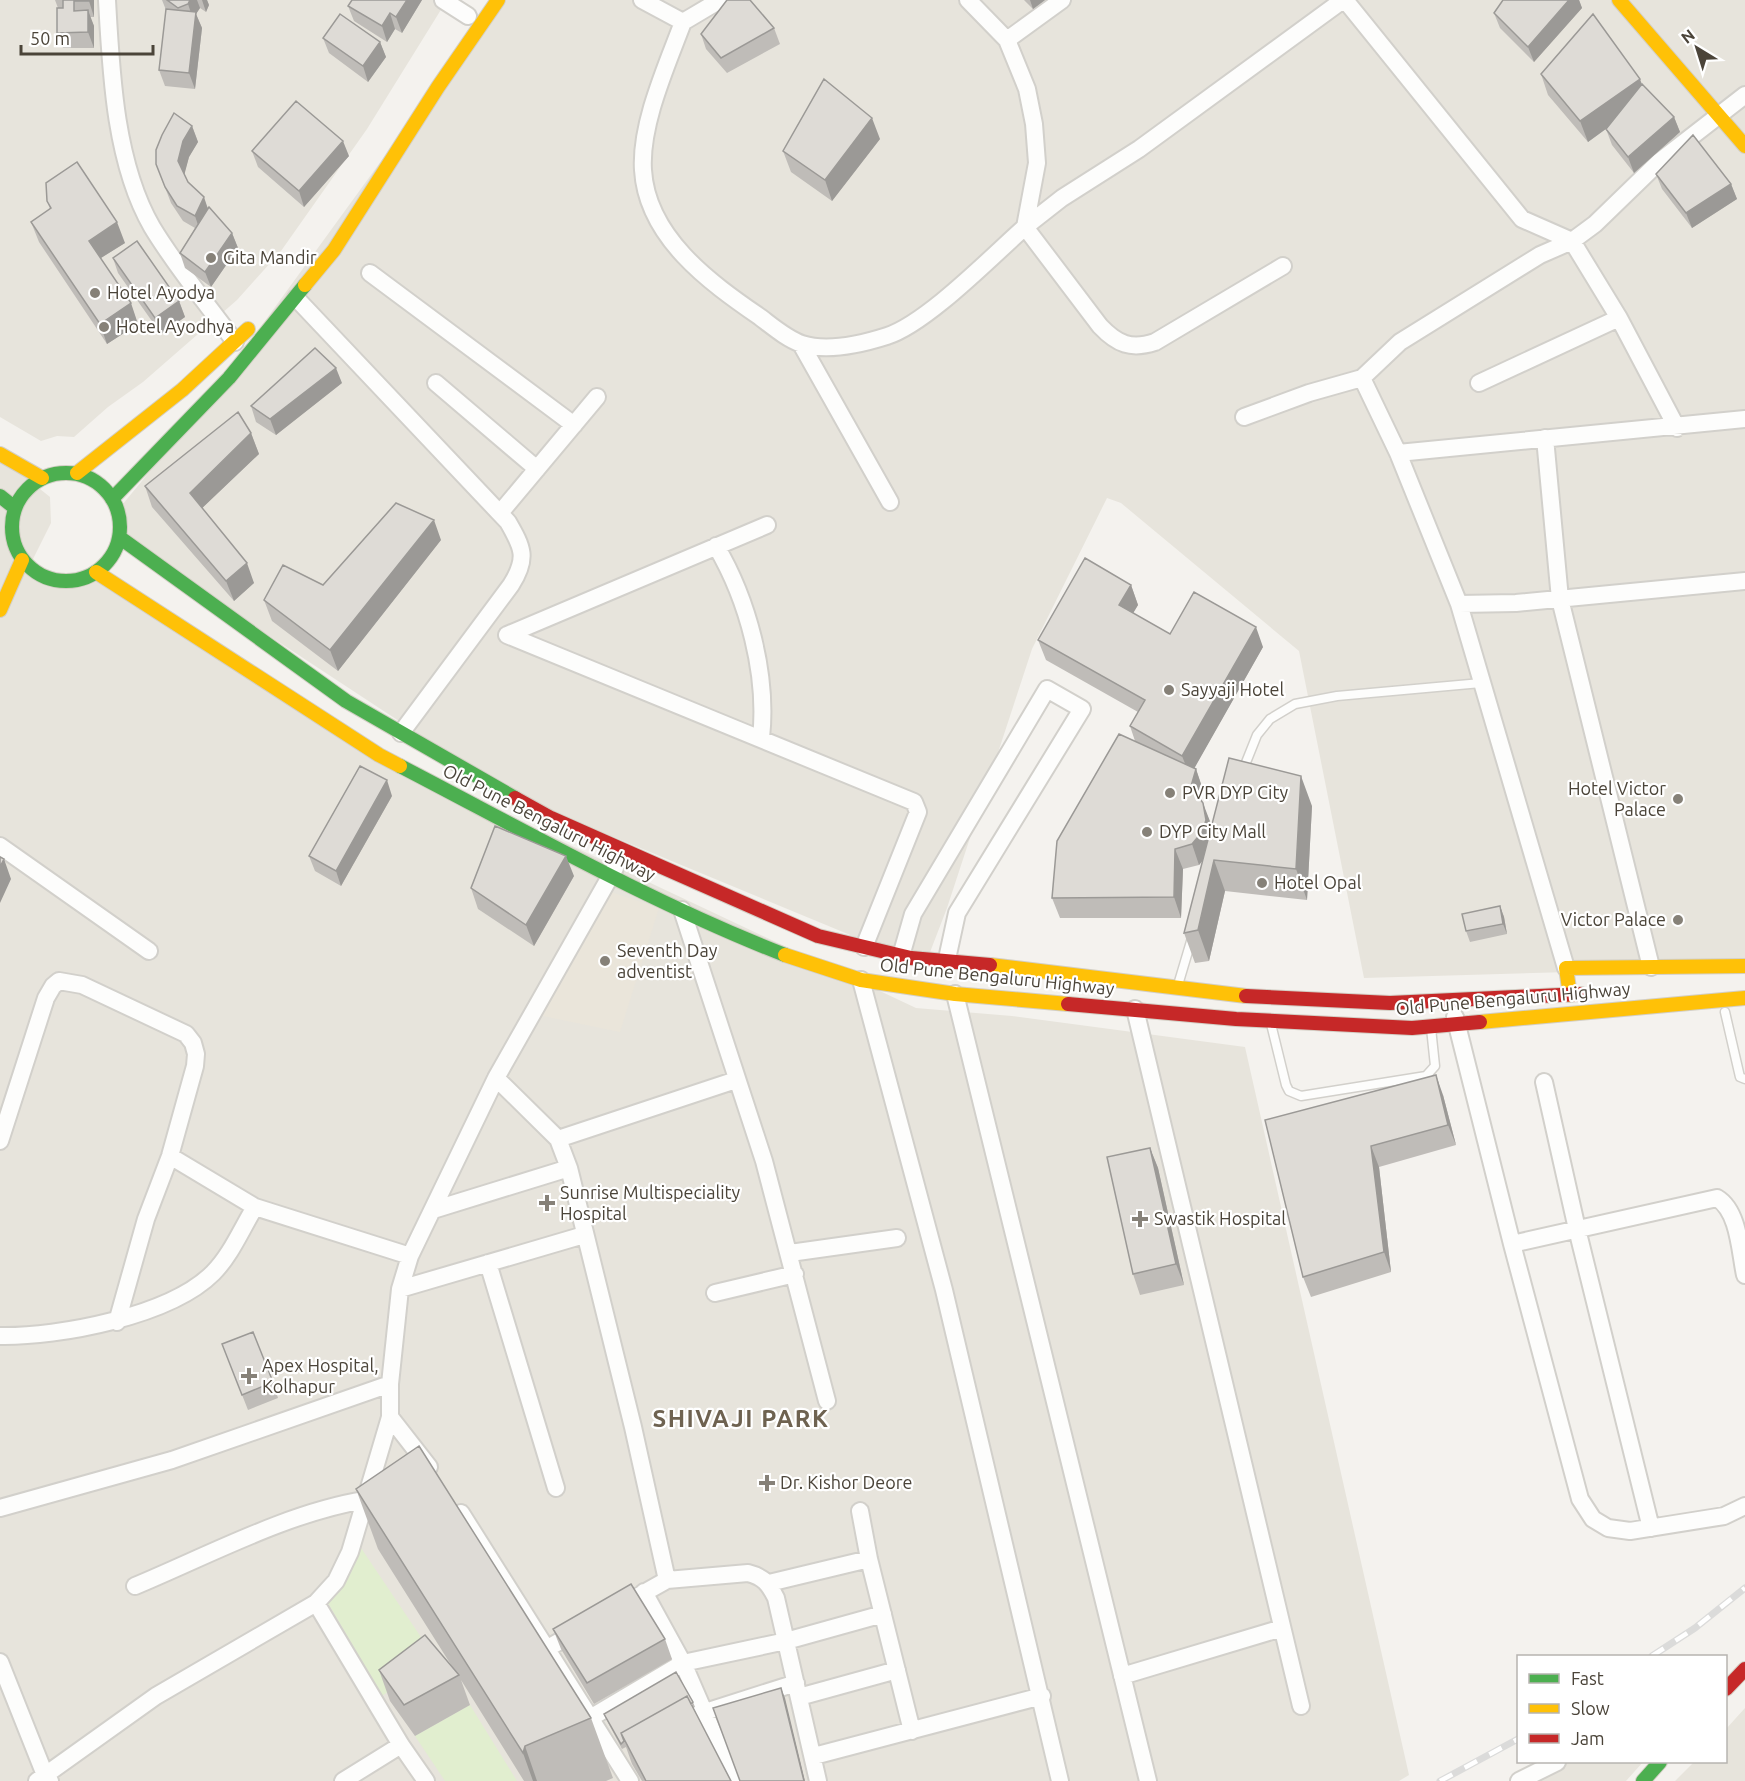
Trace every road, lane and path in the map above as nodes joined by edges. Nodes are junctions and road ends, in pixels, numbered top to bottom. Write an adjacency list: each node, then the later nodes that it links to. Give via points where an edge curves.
1 (107, 0): 26 (street, via 121,140 139,194 152,226)
2 (443, 0): 11 (street)
3 (478, 0): 11 (main road)
4 (498, 0): 24 (main road, via 334,250)
5 (642, 0): 12 (street)
6 (720, 0): 12 (street)
7 (968, 0): 13 (street)
8 (1062, 0): 13 (street)
9 (1344, 0): 19 (street); 20 (street, via 1522,219)
10 (1619, 0): 16 (main road)
11 (465, 21)
12 (683, 22): 27 (street, via 644,139 643,170 648,197 670,240 695,268)
13 (1006, 40): 19 (street, via 1027,89 1034,124 1037,163)
14 (445, 52): 18 (main road, via 379,159)
15 (1745, 95): 16 (street)
16 (1717, 115): 17 (main road); 20 (street)
17 (1745, 146)
18 (344, 207)
19 (1025, 227): 22 (street, via 1100,326 1126,346 1141,347 1155,342); 27 (street, via 918,320 889,336 853,345)
20 (1572, 241): 25 (street); 28 (street, via 1540,255 1400,342)
21 (303, 266): 26 (main road)
22 (1283, 266)
23 (370, 273): 34 (street)
24 (296, 298): 43 (main road, via 201,409); 46 (street)
25 (1619, 318): 30 (street); 35 (street)
26 (235, 342): 40 (main road, via 182,390)
27 (801, 344): 44 (street)
28 (1362, 378): 32 (street); 37 (street)
29 (436, 383): 39 (street)
30 (1479, 384)
31 (597, 397): 34 (street)
32 (1244, 417)
33 (1745, 419): 35 (street)
34 (574, 424): 39 (street)
35 (1677, 428): 36 (street)
36 (1545, 438): 37 (street); 55 (street)
37 (1398, 453): 56 (street)
38 (0, 454): 41 (main road)
39 (537, 469): 46 (street)
40 (77, 473): 41 (main road); 43 (main road, via 97,483)
41 (42, 478): 45 (main road, via 30,486)
42 (0, 496): 45 (main road)
43 (112, 499): 49 (main road, via 120,524)
44 (890, 502)
45 (15, 508): 48 (main road)
46 (500, 513): 59 (street, via 519,540 522,569)
47 (767, 525): 50 (street)
48 (11, 531): 51 (main road); 52 (main road)
49 (119, 537): 53 (main road, via 115,550); 59 (main road, Old Pune Bengaluru Highway, via 336,694)
50 (716, 546): 60 (street, via 731,570 752,639 764,711); 60 (street, via 507,634)
51 (0, 554)
52 (22, 560): 53 (main road, via 52,580 74,581); 57 (main road)
53 (96, 572): 64 (main road, Old Pune Bengaluru Highway, via 379,755)
54 (1745, 581): 55 (street)
55 (1560, 599): 56 (street); 72 (street)
56 (1459, 604): 58 (street)
57 (0, 610)
58 (1481, 683): 61 (lane, via 1337,696 1295,704 1270,719 1257,735); 73 (street)
59 (400, 734): 63 (main road, Old Pune Bengaluru Highway, via 551,818)
60 (761, 738): 67 (street, via 914,802 918,812)
61 (1241, 778)
62 (0, 846): 68 (street)
63 (624, 850): 64 (street); 67 (main road, Old Pune Bengaluru Highway, via 818,936)
64 (611, 875): 65 (main road, Old Pune Bengaluru Highway); 88 (street)
65 (682, 910): 74 (main road, Old Pune Bengaluru Highway, via 807,963); 90 (street)
66 (1194, 933): 75 (lane)
67 (864, 947): 69 (main road, Old Pune Bengaluru Highway)
68 (150, 951)
69 (901, 956): 70 (main road, Old Pune Bengaluru Highway); 70 (street, via 913,914 1047,688 1082,709 957,913)
70 (947, 959): 75 (main road, Old Pune Bengaluru Highway)
71 (1745, 966): 72 (main road)
72 (1651, 967): 73 (main road)
73 (1566, 968): 78 (main road)
74 (861, 980): 77 (main road, Old Pune Bengaluru Highway); 142 (street, via 944,1290)
75 (1177, 989): 80 (main road, Old Pune Bengaluru Highway, via 1326,1002)
76 (1592, 993): 78 (main road, Old Pune Bengaluru Highway)
77 (955, 994): 81 (main road, Old Pune Bengaluru Highway); 139 (street)
78 (1570, 995): 80 (main road, Old Pune Bengaluru Highway)
79 (1745, 998): 84 (main road, Old Pune Bengaluru Highway)
80 (1453, 1002): 86 (street)
81 (1135, 1009): 85 (main road, Old Pune Bengaluru Highway); 132 (street)
82 (1745, 1010): 83 (main road)
83 (1725, 1012): 84 (main road, via 1635,1019 1582,1018); 89 (lane, via 1740,1077)
84 (1566, 1013): 86 (main road, Old Pune Bengaluru Highway)
85 (1270, 1021): 87 (main road, Old Pune Bengaluru Highway); 87 (lane, via 1286,1085 1289,1091 1301,1096 1425,1076 1435,1066)
86 (1456, 1024): 87 (main road, Old Pune Bengaluru Highway); 102 (street)
87 (1431, 1027)
88 (496, 1078): 93 (street); 98 (street)
89 (1745, 1078)
90 (736, 1080): 93 (street); 103 (street)
91 (1544, 1082): 99 (street)
92 (4, 1118): 94 (street); 95 (street, via 46,998 59,981 71,981 186,1034 193,1042 195,1066)
93 (558, 1139): 96 (street)
94 (0, 1141)
95 (170, 1156): 97 (street); 110 (street, via 146,1219)
96 (569, 1168): 98 (street); 100 (street)
97 (255, 1207): 104 (street); 110 (street, via 213,1273 171,1299)
98 (433, 1210): 104 (street)
99 (1577, 1230): 102 (street); 107 (street, via 1717,1198 1731,1214); 122 (street)
100 (584, 1235): 105 (street); 124 (street)
101 (897, 1238): 103 (street)
102 (1512, 1244): 122 (street, via 1580,1499 1593,1519 1608,1528)
103 (790, 1253): 106 (street)
104 (410, 1256): 108 (street)
105 (489, 1263): 108 (street); 116 (street)
106 (795, 1274): 109 (street); 113 (street)
107 (1745, 1275)
108 (400, 1289): 112 (street)
109 (715, 1293)
110 (117, 1322): 111 (street, via 19,1337)
111 (0, 1336)
112 (390, 1384): 114 (street); 120 (street, via 172,1460)
113 (827, 1401)
114 (390, 1417): 115 (street); 117 (street)
115 (440, 1483)
116 (556, 1488)
117 (365, 1500): 126 (street, via 334,1504 283,1523); 128 (street, via 350,1552 336,1581)
118 (453, 1501): 134 (street)
119 (1745, 1506): 122 (street, via 1724,1516)
120 (0, 1508)
121 (860, 1510): 123 (street)
122 (1651, 1528)
123 (869, 1559): 125 (street); 130 (street)
124 (667, 1580): 125 (street, via 748,1573); 127 (street)
125 (769, 1583): 133 (street)
126 (135, 1586)
127 (644, 1592): 129 (street); 136 (street)
128 (316, 1603): 148 (street); 154 (street, via 156,1696)
129 (605, 1614)
130 (883, 1614): 133 (street); 138 (street)
131 (586, 1626): 134 (street)
132 (1282, 1628): 139 (street); 143 (street)
133 (786, 1641): 136 (street); 141 (street)
134 (548, 1648): 145 (street)
135 (0, 1662): 154 (street)
136 (683, 1664): 144 (street); 145 (street)
137 (1745, 1669): 140 (main road)
138 (897, 1670): 141 (street); 147 (street)
139 (1122, 1676): 161 (street)
140 (1727, 1687)
141 (797, 1690): 144 (street); 150 (street)
142 (1042, 1696): 147 (street); 160 (street)
143 (1301, 1706)
144 (704, 1713): 146 (street); 158 (street)
145 (592, 1717): 151 (street)
146 (688, 1721)
147 (912, 1731): 150 (street)
148 (401, 1746): 155 (street); 156 (street)
149 (637, 1752): 151 (street)
150 (814, 1756): 159 (street)
151 (620, 1762): 157 (street)
152 (1553, 1763): 162 (street)
153 (1658, 1763): 163 (main road)
154 (44, 1779)
155 (343, 1781)
156 (426, 1781)
157 (630, 1781)
158 (734, 1781)
159 (818, 1781)
160 (1060, 1781)
161 (1148, 1781)
162 (1519, 1781)
163 (1643, 1781)

